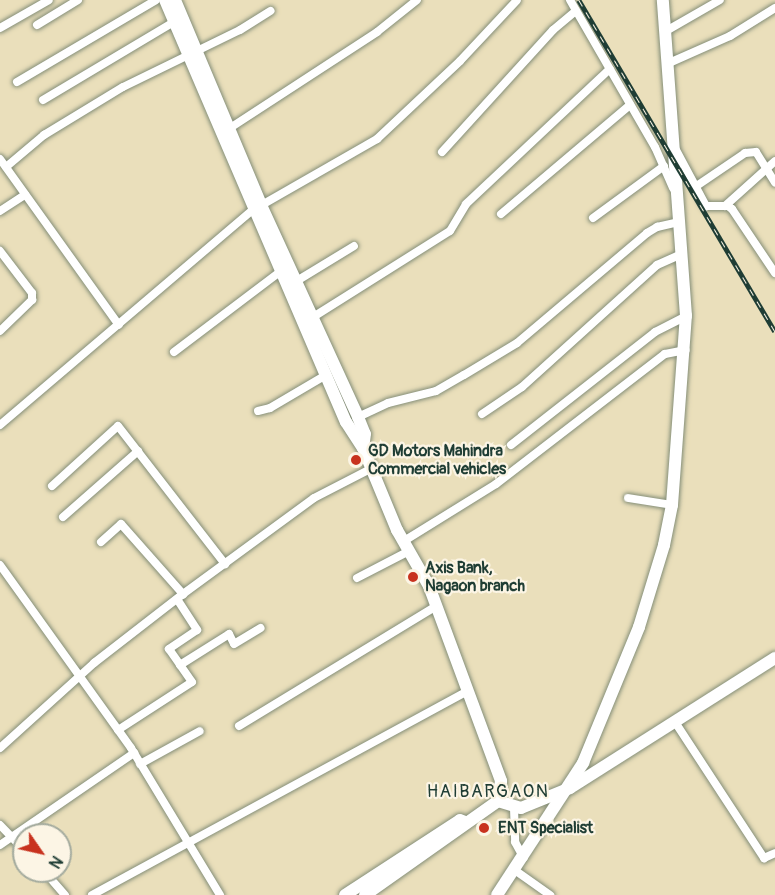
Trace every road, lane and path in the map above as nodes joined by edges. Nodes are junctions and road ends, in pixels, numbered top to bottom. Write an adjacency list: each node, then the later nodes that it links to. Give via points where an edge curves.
1 (49, 0): 16 (street)
2 (78, 0): 15 (street)
3 (156, 0): 21 (street)
4 (165, 0): 14 (main road)
5 (175, 0): 18 (main road)
6 (417, 0): 24 (street, via 377,32)
7 (517, 0): 37 (street, via 378,139)
8 (570, 0): 13 (street)
9 (663, 0): 17 (main road)
10 (720, 0): 17 (street)
11 (775, 8): 19 (street, via 730,36)
12 (270, 10): 18 (street)
13 (576, 11): 20 (street); 26 (street, via 553,30)
14 (174, 22): 18 (main road); 22 (street)
15 (37, 25)
16 (0, 28)
17 (666, 31): 19 (main road)
18 (193, 51): 24 (main road); 30 (street, via 64,122); 37 (main road)
19 (669, 63): 25 (main road)
20 (610, 69): 23 (street); 49 (street, via 466,204 450,231)
21 (17, 82)
22 (43, 100)
23 (630, 105): 29 (street); 39 (street)
24 (230, 128): 37 (main road)
25 (675, 149): 33 (street); 35 (main road)
26 (442, 152)
27 (0, 159): 30 (street)
28 (775, 161): 31 (street)
29 (664, 166): 35 (street); 40 (street)
30 (6, 167): 34 (street)
31 (766, 168): 32 (street); 33 (street, via 756,152 745,153); 36 (street)
32 (775, 182)
33 (698, 185): 36 (street, via 706,206)
34 (25, 195): 38 (street); 50 (street)
35 (677, 197): 41 (main road)
36 (725, 206): 46 (street, via 732,209)
37 (257, 207): 45 (main road); 47 (main road); 50 (street)
38 (0, 211)
39 (501, 214)
40 (593, 218)
41 (679, 222): 44 (main road); 57 (street, via 657,226 647,233 517,343 436,391 387,403)
42 (354, 246): 47 (street)
43 (0, 250): 51 (street, via 32,293 33,300)
44 (682, 254): 48 (main road); 56 (street, via 657,265 522,387)
45 (281, 271): 49 (main road); 53 (street)
46 (775, 273)
47 (296, 282): 49 (main road)
48 (686, 316): 52 (main road); 59 (street, via 655,332)
49 (309, 320): 54 (main road); 57 (main road)
50 (119, 325): 58 (street)
51 (0, 331)
52 (686, 350): 65 (main road); 68 (street, via 665,354 513,472)
53 (174, 352)
54 (326, 375): 55 (street); 60 (main road, via 354,438)
55 (258, 411)
56 (482, 414)
57 (358, 417): 60 (main road, via 365,434)
58 (0, 425)
59 (511, 445)
60 (363, 448): 62 (main road)
61 (138, 451): 63 (street, via 118,426); 66 (street); 69 (street)
62 (372, 468): 68 (main road); 69 (street, via 314,498)
63 (52, 486)
64 (628, 498): 65 (street)
65 (672, 506): 86 (main road, via 639,627)
66 (63, 517)
67 (101, 542): 72 (street, via 121,524)
68 (406, 546): 71 (street); 73 (main road)
69 (225, 564): 72 (street)
70 (0, 565): 77 (street)
71 (357, 578)
72 (180, 596): 76 (street, via 197,630 170,649); 77 (street)
73 (436, 606): 78 (main road); 80 (street)
74 (261, 628): 76 (street, via 234,644 229,634)
75 (775, 658): 79 (main road)
76 (180, 665): 81 (street, via 192,682)
77 (81, 677): 81 (street); 83 (street)
78 (468, 691): 87 (main road, via 501,782); 93 (street)
79 (675, 722): 86 (main road); 95 (street, via 764,858)
80 (239, 726)
81 (118, 730): 84 (street)
82 (200, 731): 85 (street)
83 (0, 748)
84 (134, 753): 85 (street); 90 (street)
85 (140, 764): 93 (street)
86 (570, 788): 88 (main road); 96 (main road)
87 (498, 801): 88 (main road); 89 (main road)
88 (514, 808): 96 (street, via 515,842)
89 (465, 822): 102 (main road, via 460,820); 103 (main road, via 464,827)
90 (34, 823)
91 (0, 825): 92 (street)
92 (12, 838): 94 (street)
93 (190, 841): 100 (street); 101 (street)
94 (0, 845)
95 (775, 853)
96 (524, 858): 97 (main road)
97 (516, 872): 104 (main road); 105 (street)
98 (54, 883): 99 (street)
99 (65, 895)
100 (92, 895)
101 (220, 895)
102 (345, 895)
103 (365, 895)
104 (497, 895)
105 (550, 895)

